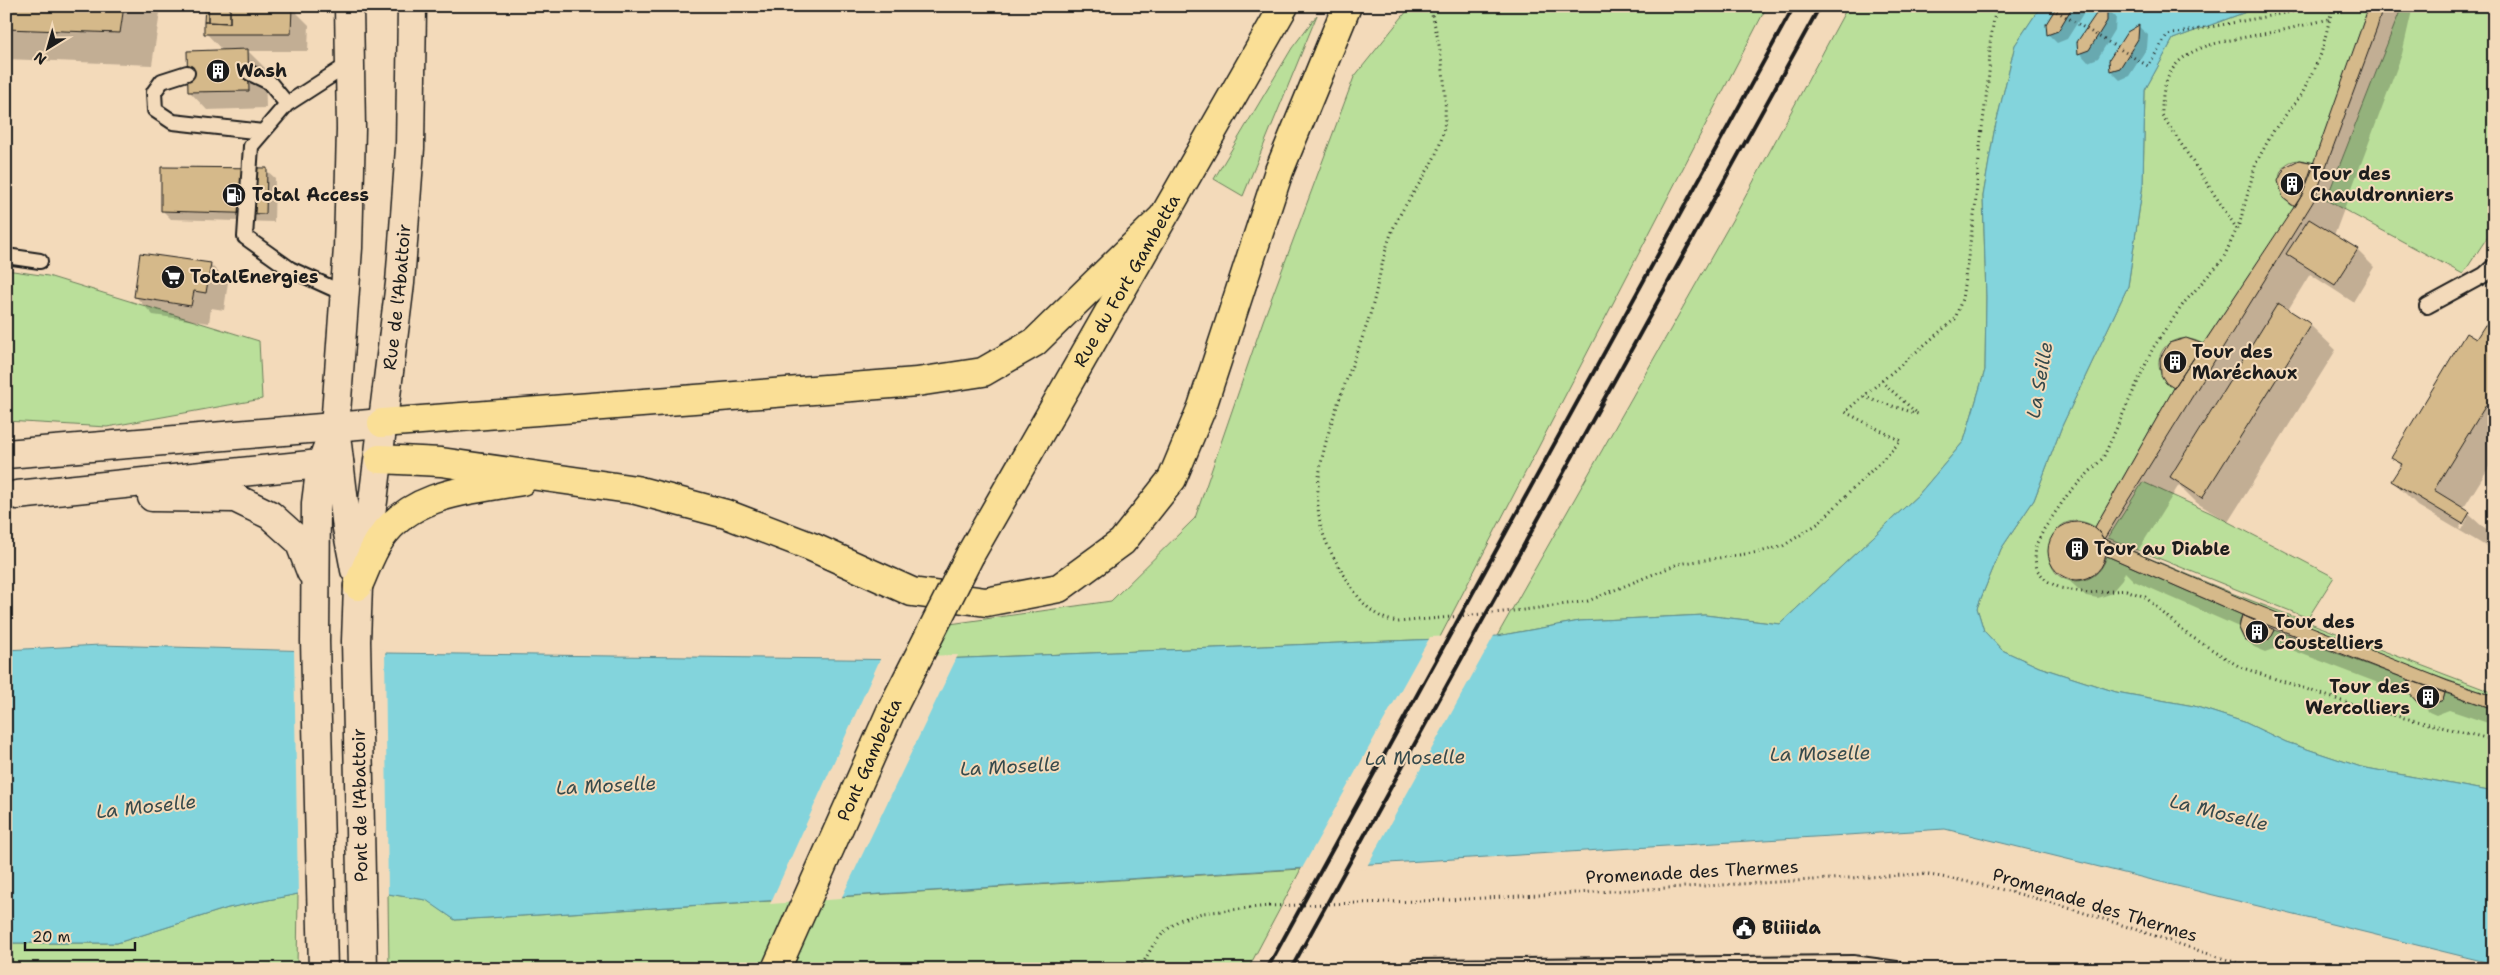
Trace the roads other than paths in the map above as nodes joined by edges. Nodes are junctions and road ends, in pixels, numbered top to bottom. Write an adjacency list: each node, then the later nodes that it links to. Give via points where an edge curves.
1 (349, 6): 5 (main road, Rue de l'Abattoir)
2 (412, 6): 16 (main road, Rue de l'Abattoir, via 410,148 400,282)
3 (1284, 6): 10 (main road, Rue du Fort Gambetta)
4 (1347, 6): 21 (main road, via 1279,171 1202,407 1172,479 1122,542 1059,588 986,602 912,592 812,547 726,514 636,490)
5 (350, 64): 8 (lane); 14 (main road, Rue de l'Abattoir)
6 (187, 73): 9 (lane, via 162,80 154,92 155,110 173,122)
7 (250, 73): 8 (lane, via 269,82)
8 (287, 104): 9 (lane)
9 (263, 132): 14 (lane, via 251,146 245,237 290,269)
10 (1162, 218): 16 (main road, via 1035,342 982,372 917,382); 23 (main road, Rue du Fort Gambetta)
11 (6, 256): 12 (lane)
12 (40, 260)
13 (2494, 266): 15 (lane, via 2484,275)
14 (345, 294): 17 (main road, Rue de l'Abattoir)
15 (2427, 306)
16 (382, 424): 17 (main road); 19 (main road, Rue de l'Abattoir)
17 (335, 427): 18 (main road); 20 (main road, Rue de l'Abattoir)
18 (6, 454)
19 (379, 459): 20 (main road); 21 (main road, via 441,462); 25 (main road, Rue de l'Abattoir)
20 (330, 463): 22 (main road); 24 (main road, Rue de l'Abattoir, via 316,503); 25 (main road, Rue de l'Abattoir)
21 (546, 477): 25 (main road, via 438,496 403,514 381,538)
22 (12, 495): 24 (main road, via 236,498 270,515 299,541)
23 (970, 555): 29 (main road, Pont Gambetta, bridge, via 891,711)
24 (315, 583): 27 (main road, Rue de l'Abattoir)
25 (358, 586): 26 (main road, Rue de l'Abattoir)
26 (356, 641): 28 (main road, Pont de l'Abattoir)
27 (323, 969)
28 (363, 969)
29 (776, 969)
30 (1415, 969): 31 (lane, via 1426,966 1853,963)
31 (1897, 969)

